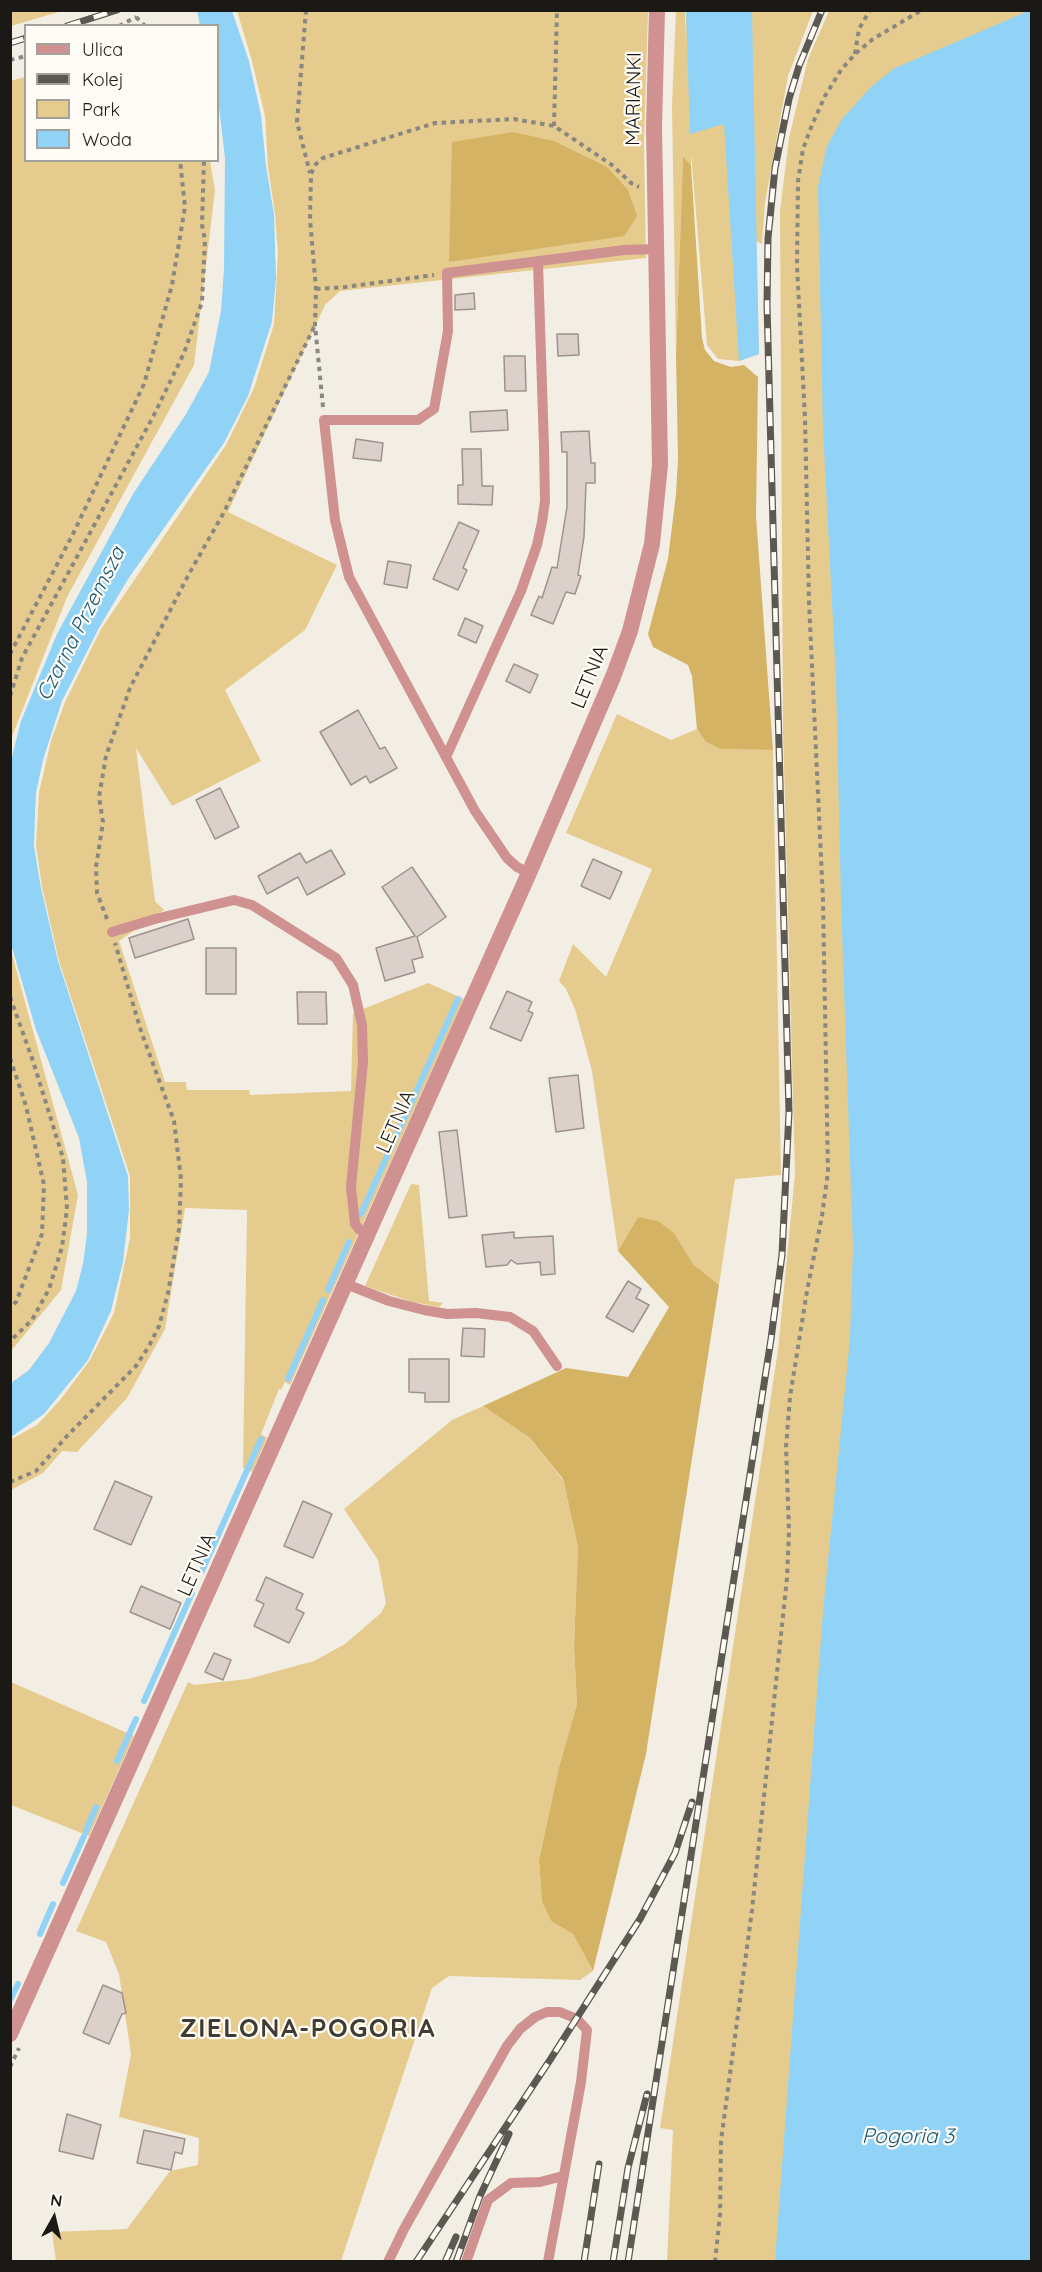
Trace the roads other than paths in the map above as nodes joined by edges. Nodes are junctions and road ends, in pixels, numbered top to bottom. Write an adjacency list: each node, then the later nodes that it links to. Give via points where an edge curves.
1 (657, 10): 2 (street, MARIANKI)
2 (654, 188): 3 (street, LETNIA)
3 (656, 249): 4 (lane); 6 (street, LETNIA, via 660,465 650,558 623,652)
4 (538, 263): 5 (lane, via 545,501 542,522 521,591); 5 (lane, via 447,273 448,331 434,409 418,420 324,420 335,520 350,577)
5 (446, 757): 6 (lane, via 497,845)
6 (529, 873): 8 (street, LETNIA)
7 (112, 932): 8 (lane, via 234,900 252,905 336,958 353,985 362,1025 363,1062 351,1186 355,1224)
8 (369, 1234): 9 (street, LETNIA)
9 (346, 1284): 10 (lane, via 424,1310 510,1317 533,1331); 11 (street, LETNIA)
10 (557, 1366)
11 (10, 2034)
12 (563, 2176): 13 (lane, via 587,2030 577,2019 547,2012 520,2029 507,2046); 14 (lane, via 511,2183 488,2200); 15 (lane)
13 (388, 2262)
14 (466, 2262)
15 (548, 2262)

